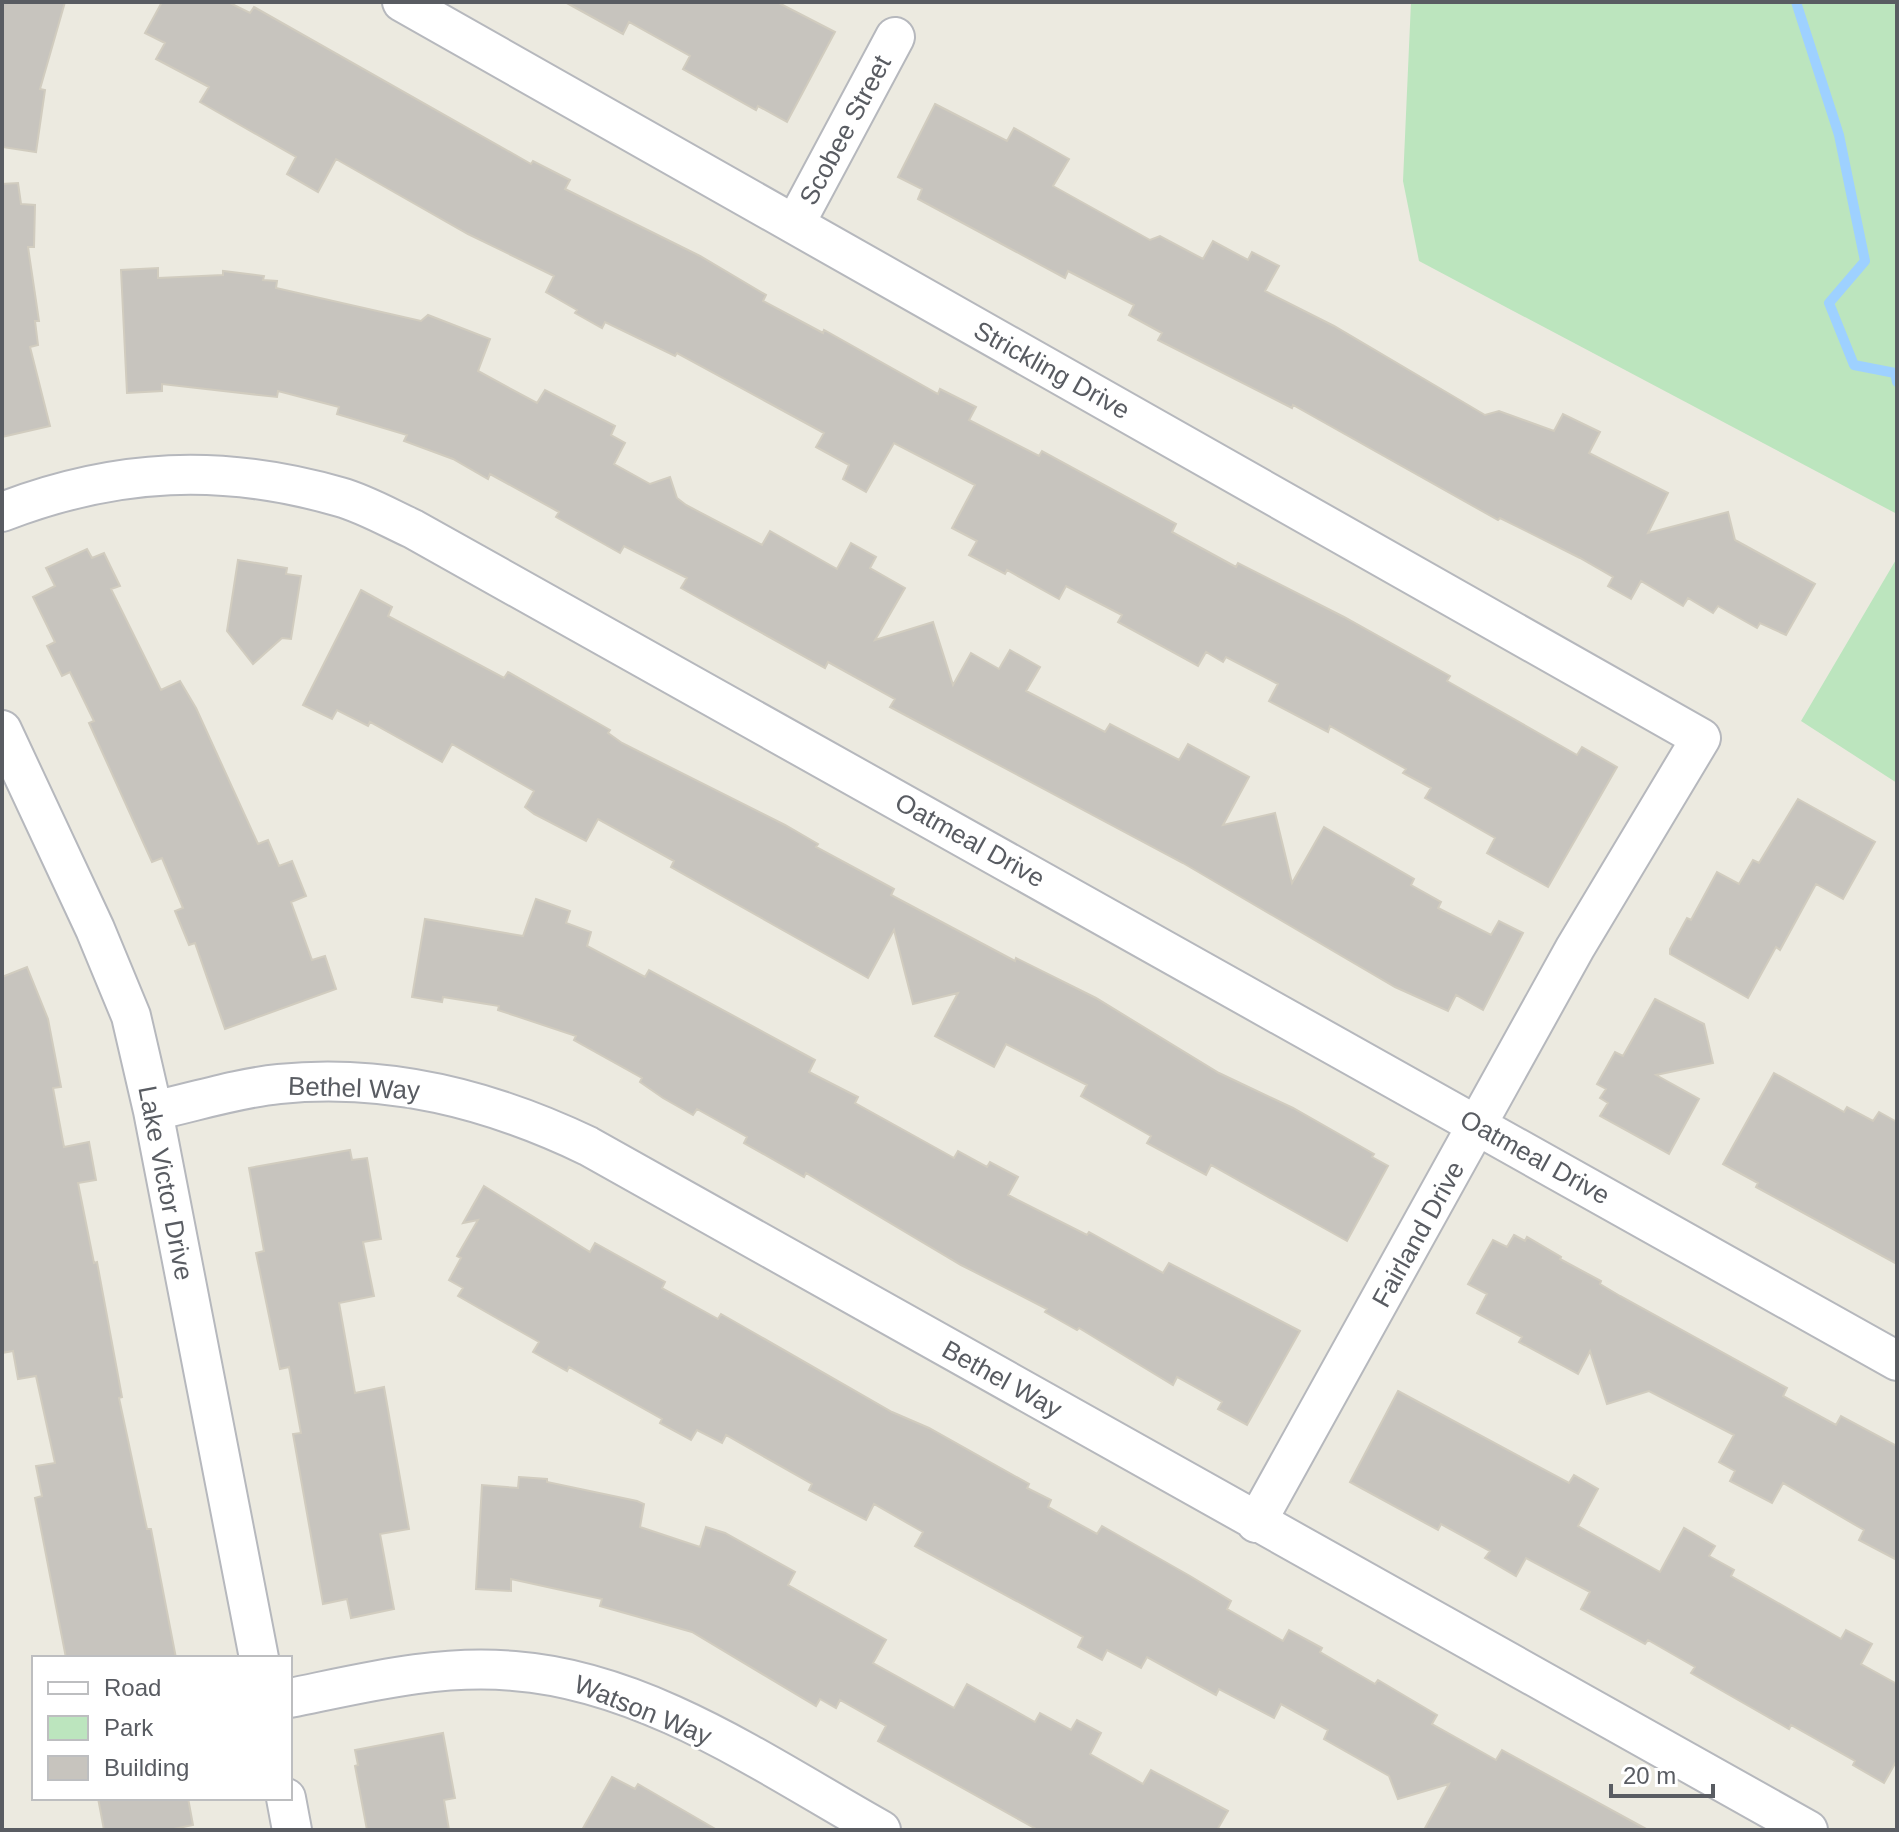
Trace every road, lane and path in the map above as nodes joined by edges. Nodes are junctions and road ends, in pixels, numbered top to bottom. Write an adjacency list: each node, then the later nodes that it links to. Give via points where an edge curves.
1 (402, 2): 3 (street, Strickling Drive)
2 (895, 37): 3 (street, Scobee Street)
3 (795, 224): 6 (street, Strickling Drive)
4 (2, 512): 8 (street, Oatmeal Drive, via 51,493 121,477 190,473 271,480 343,498 525,590)
5 (2, 730): 7 (street, Lake Victor Drive, via 131,1016)
6 (1701, 738): 8 (street, Fairland Drive, via 1575,948)
7 (153, 1111): 10 (street, Bethel Way, via 278,1084 345,1083 408,1086 469,1098 533,1120 588,1146); 11 (street, Lake Victor Drive)
8 (1479, 1126): 9 (street, Oatmeal Drive); 10 (street, Fairland Drive)
9 (1897, 1361)
10 (1256, 1523): 16 (street, Bethel Way)
11 (259, 1656)
12 (292, 1698): 15 (street, Watson Way, via 448,1670 514,1671 578,1681 708,1733)
13 (286, 1800): 14 (street)
14 (292, 1830)
15 (881, 1830)
16 (1808, 1830)

